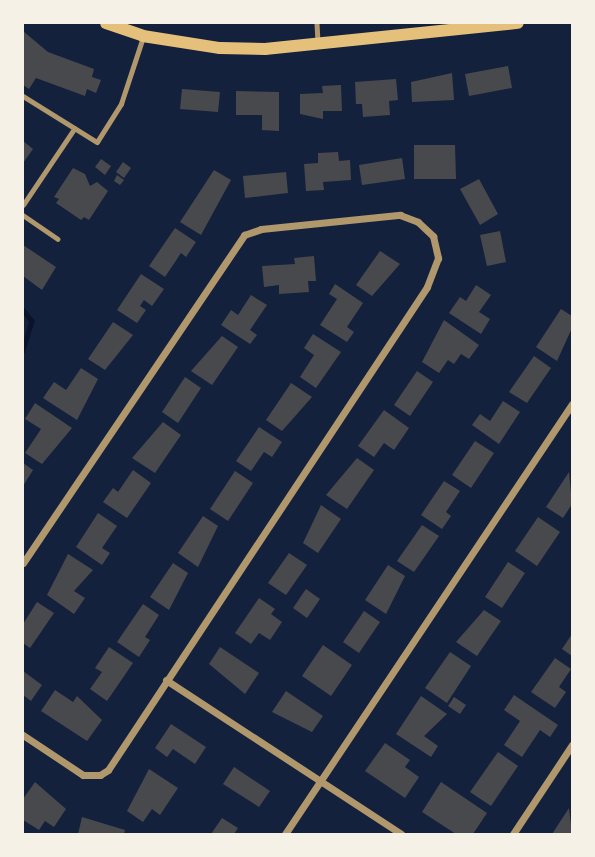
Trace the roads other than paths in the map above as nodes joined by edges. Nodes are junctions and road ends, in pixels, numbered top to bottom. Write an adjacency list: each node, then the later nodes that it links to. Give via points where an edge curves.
1 (106, 23): 4 (main road)
2 (317, 23): 5 (lane)
3 (518, 23): 5 (main road)
4 (143, 36): 5 (main road, via 220,48); 7 (lane, via 121,104 97,142)
5 (318, 44)
6 (23, 96): 7 (lane)
7 (74, 129): 8 (lane)
8 (23, 205)
9 (23, 215): 10 (lane)
10 (58, 239)
11 (572, 404): 16 (street)
12 (23, 563): 13 (street, via 244,235 261,229 400,215 426,228 439,258 427,287)
13 (166, 680): 14 (street, via 100,775 83,775); 16 (street)
14 (23, 735)
15 (572, 745): 19 (street)
16 (320, 781): 17 (street); 18 (street)
17 (285, 834)
18 (401, 834)
19 (513, 834)

